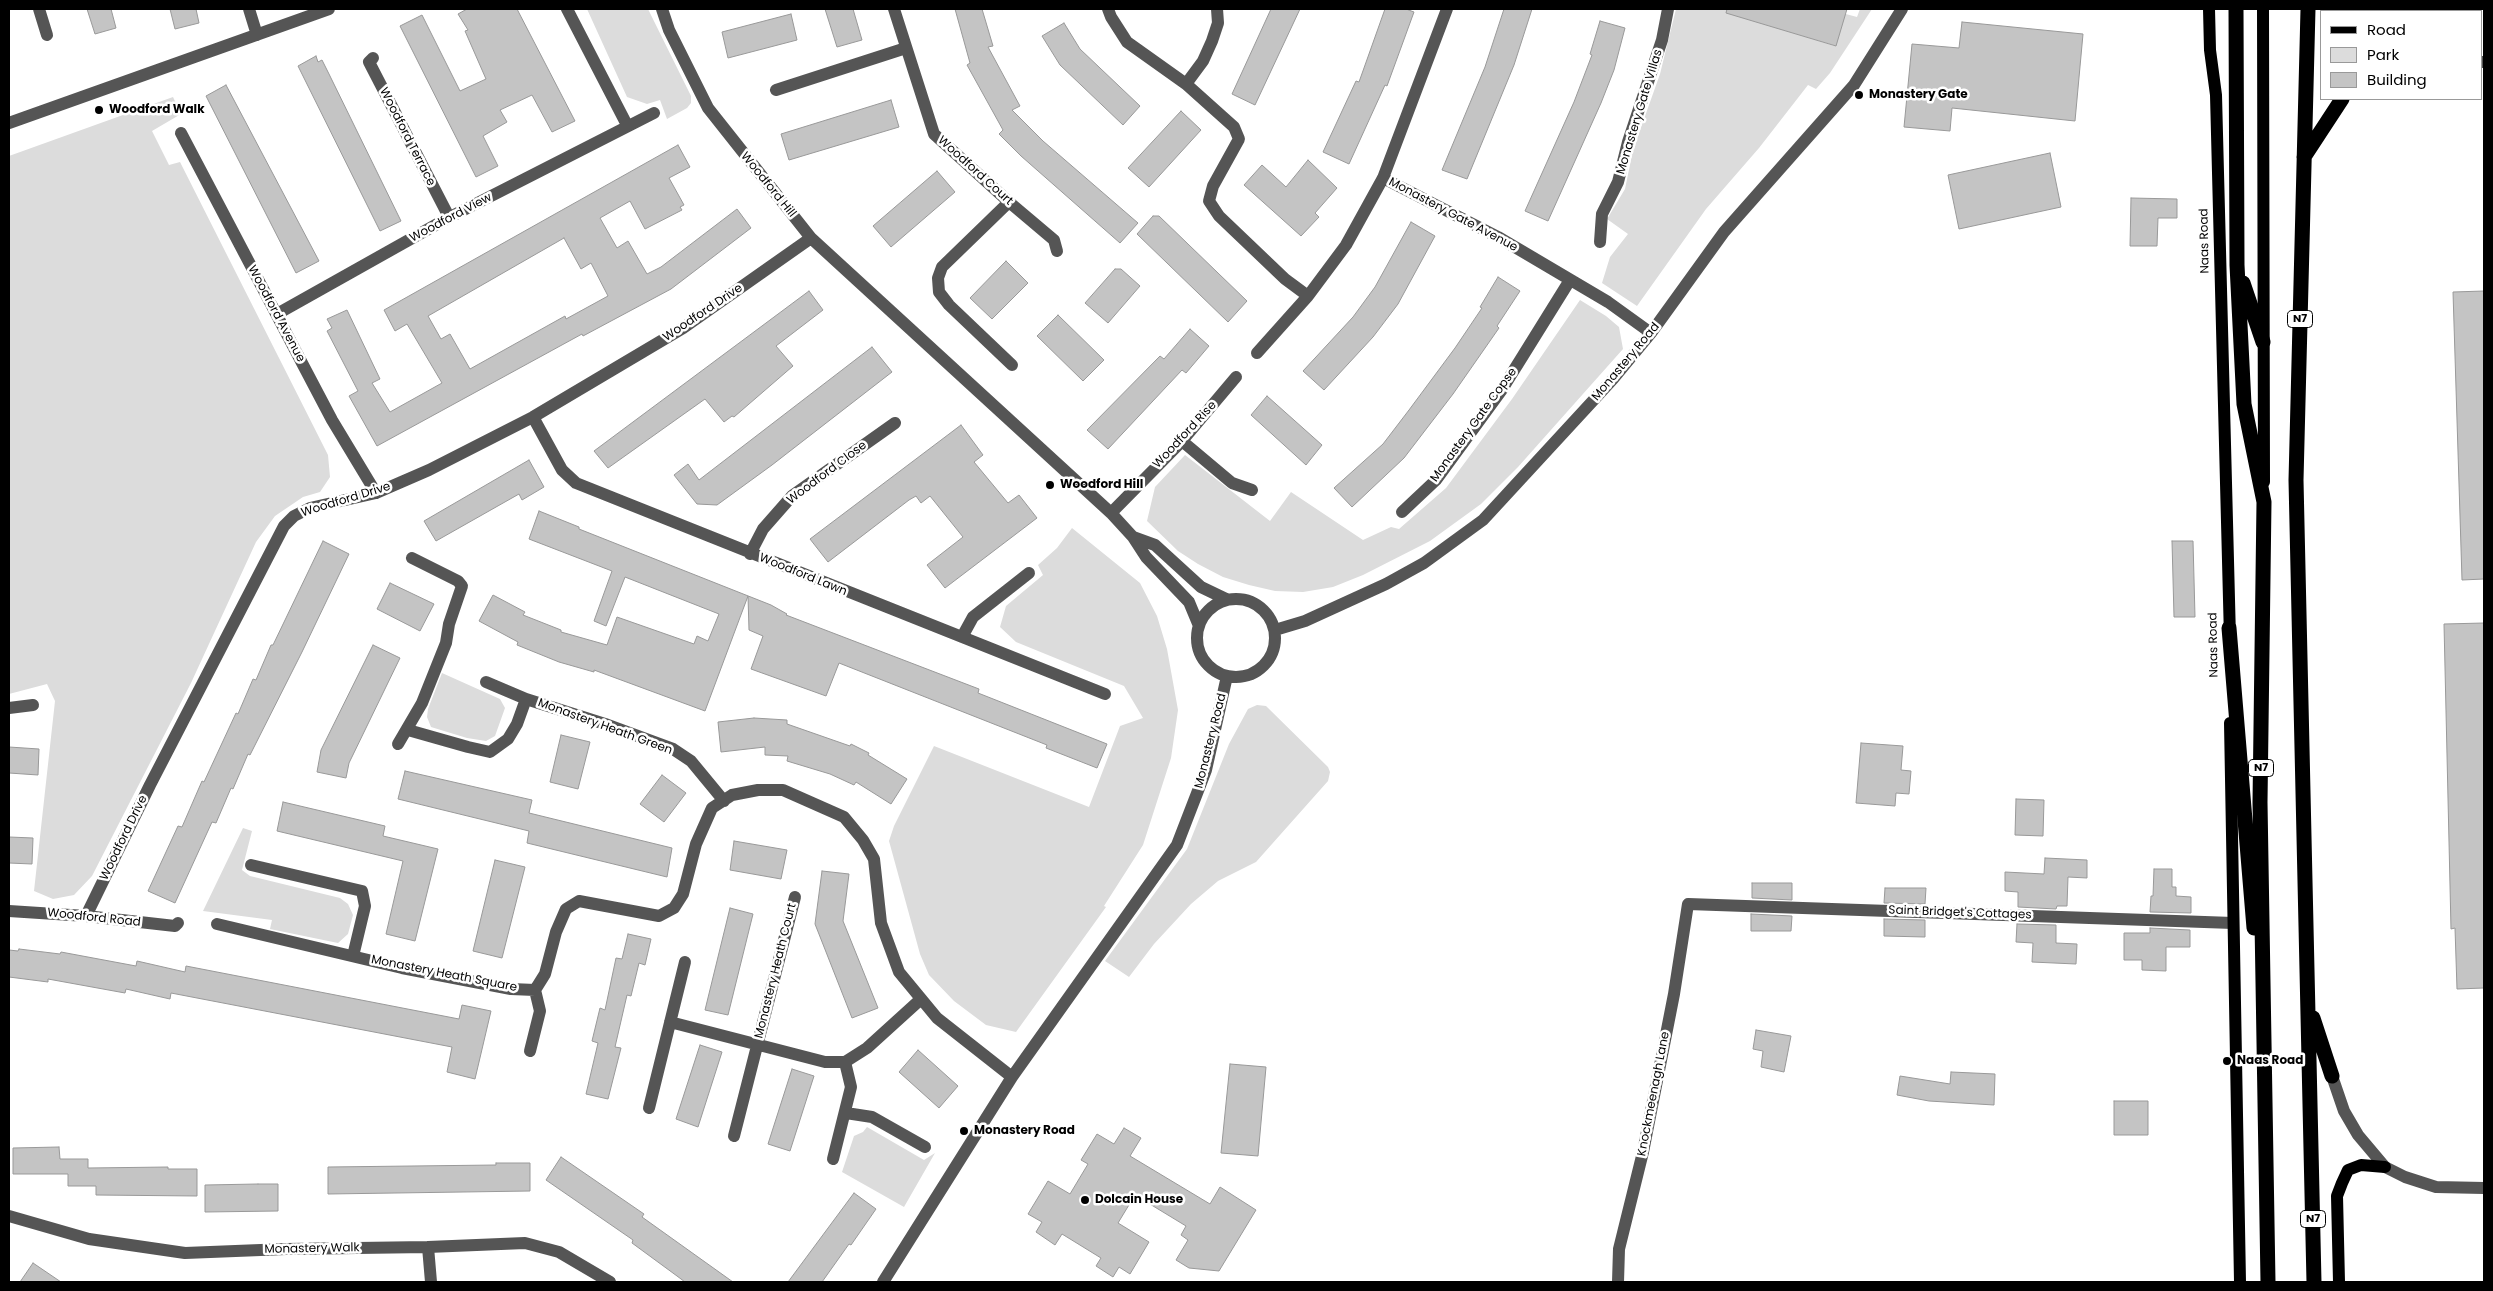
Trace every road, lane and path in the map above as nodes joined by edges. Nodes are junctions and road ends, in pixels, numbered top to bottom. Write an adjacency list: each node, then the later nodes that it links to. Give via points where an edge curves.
1 (39, 9): 16 (street)
2 (249, 9): 17 (street)
3 (329, 9): 17 (street)
4 (567, 9): 25 (street)
5 (662, 9): 31 (street, Woodford Hill, via 708,108)
6 (894, 9): 18 (street, Woodford Court)
7 (1108, 9): 20 (street, via 1127,42)
8 (1217, 9): 20 (street, via 1218,23 1212,41 1203,61)
9 (1447, 9): 28 (street, Monastery Gate Avenue)
10 (1667, 9): 32 (street, Monastery Gate Villas, via 1662,40 1618,182 1602,214)
11 (1902, 9): 38 (street, Monastery Road, via 1854,85 1724,232)
12 (2209, 9): 57 (main road, Naas Road, via 2216,95)
13 (2236, 9): 34 (highway)
14 (2263, 9): 39 (main road)
15 (2308, 9): 27 (highway, N7)
16 (48, 35)
17 (257, 35): 24 (street)
18 (906, 48): 21 (street); 29 (street, Woodford Court, via 934,134)
19 (373, 58): 30 (street, Woodford Terrace, via 369,62)
20 (1186, 84): 36 (street, via 1234,127 1239,139 1213,186 1209,201 1219,216 1285,279)
21 (776, 90)
22 (2341, 100): 27 (highway)
23 (654, 113): 25 (street, Woodford View)
24 (9, 123)
25 (627, 125): 30 (street, Woodford View)
26 (181, 133): 37 (street, Woodford Avenue)
27 (2303, 158): 81 (highway, N7, via 2296,480)
28 (1383, 178): 35 (street, Monastery Gate Avenue, via 1498,237); 36 (street, via 1346,245)
29 (1009, 202): 33 (street, Woodford Court, via 1054,240); 41 (street, via 942,267 938,278 939,292 949,304)
30 (449, 218): 37 (street, Woodford View)
31 (811, 238): 43 (street, Woodford Drive, via 684,328); 49 (street, Woodford Hill)
32 (1600, 242)
33 (1057, 251)
34 (2237, 265): 39 (highway); 48 (highway, via 2244,404)
35 (1570, 280): 38 (street, Monastery Gate Avenue); 50 (street, Monastery Gate Copse, via 1496,398 1436,480)
36 (1308, 296): 40 (street)
37 (276, 314): 47 (street, Woodford Avenue, via 332,420)
38 (1651, 333): 58 (street, Monastery Road, via 1483,520 1424,563 1386,584 1305,621)
39 (2263, 342): 48 (main road)
40 (1257, 353)
41 (1012, 365)
42 (1236, 378): 45 (street, Woodford Rise)
43 (533, 416): 47 (street, Woodford Drive, via 429,470); 52 (street, Woodford Lawn, via 562,470 576,483)
44 (895, 423): 52 (street, Woodford Close, via 792,496 763,529)
45 (1182, 441): 46 (street, via 1232,483); 49 (street, Woodford Rise)
46 (1252, 490)
47 (376, 493): 73 (street, Woodford Drive, via 310,508 294,516 284,526)
48 (2264, 502): 83 (highway, N7, via 2260,802)
49 (1111, 512): 51 (street, Woodford Hill)
50 (1402, 512)
51 (1133, 537): 55 (street, Woodford Hill, via 1155,545 1201,587); 56 (street, Woodford Hill, via 1146,557 1189,602)
52 (750, 554): 59 (street, Woodford Lawn)
53 (412, 558): 66 (street, via 462,586 446,643)
54 (1029, 573): 59 (street, via 973,617)
55 (1226, 599): 56 (street, via 1205,614); 58 (street, via 1239,598 1257,604 1271,618)
56 (1199, 626): 60 (street, Monastery Road, via 1199,651 1205,662)
57 (2229, 628): 75 (main road, Naas Road); 83 (highway, N7, via 2247,862)
58 (1275, 630): 60 (street, Monastery Road, via 1276,642 1267,663 1249,676)
59 (962, 637): 62 (street, Woodford Lawn)
60 (1227, 676): 88 (street, Monastery Road, via 1206,770 1177,845)
61 (486, 682): 63 (street, Monastery Heath Green)
62 (1105, 694)
63 (526, 699): 66 (street, Monastery Heath Green, via 518,724 508,738 490,752); 68 (street, Monastery Heath Green, via 673,749 691,761)
64 (34, 705): 65 (street)
65 (9, 708)
66 (408, 730): 67 (street)
67 (398, 744)
68 (724, 801): 79 (street, via 712,808 696,844 683,894 674,908 659,916 579,901 566,909 545,974); 80 (street, via 758,790 783,790 844,817 874,859 881,923 888,949 899,972)
69 (251, 865): 77 (street, Monastery Heath Square, via 362,892 365,906)
70 (795, 897): 84 (street, Monastery Heath Court)
71 (1688, 904): 75 (street, Saint Bridget's Cottages); 101 (street, Knockmeenagh Lane, via 1643,1152 1619,1250)
72 (9, 911): 73 (street, Woodford Road)
73 (86, 916): 74 (street, Woodford Road, via 175,926)
74 (178, 923)
75 (2233, 923): 102 (main road, Naas Road)
76 (217, 924): 77 (street, Monastery Heath Square)
77 (353, 956): 79 (street, Monastery Heath Square, via 511,989)
78 (685, 962): 82 (street)
79 (535, 990): 85 (street, via 540,1011)
80 (921, 999): 86 (street, via 867,1048); 88 (street, via 937,1018)
81 (2308, 1005): 87 (highway, N7); 104 (highway, N7)
82 (670, 1022): 84 (street, Monastery Heath Court); 89 (street)
83 (2265, 1034): 103 (highway, N7)
84 (758, 1044): 86 (street, Monastery Heath Court, via 825,1062); 91 (street, Monastery Heath Court)
85 (530, 1051)
86 (845, 1062): 90 (street, via 851,1086)
87 (2332, 1076): 94 (street, via 2344,1112 2358,1135)
88 (1012, 1077): 100 (street, Monastery Road)
89 (649, 1108)
90 (846, 1114): 92 (street, via 872,1117); 93 (street)
91 (734, 1136)
92 (925, 1148)
93 (833, 1159)
94 (2385, 1167): 95 (street, via 2436,1188); 105 (main road, via 2361,1164 2348,1170 2342,1183 2337,1196)
95 (2484, 1188)
96 (9, 1216): 97 (street, Monastery Walk, via 89,1239 185,1253)
97 (428, 1247): 98 (street); 99 (street, Monastery Walk, via 525,1243 559,1252)
98 (431, 1282)
99 (610, 1282)
100 (883, 1282)
101 (1618, 1282)
102 (2240, 1282)
103 (2268, 1282)
104 (2314, 1282)
105 (2339, 1282)

